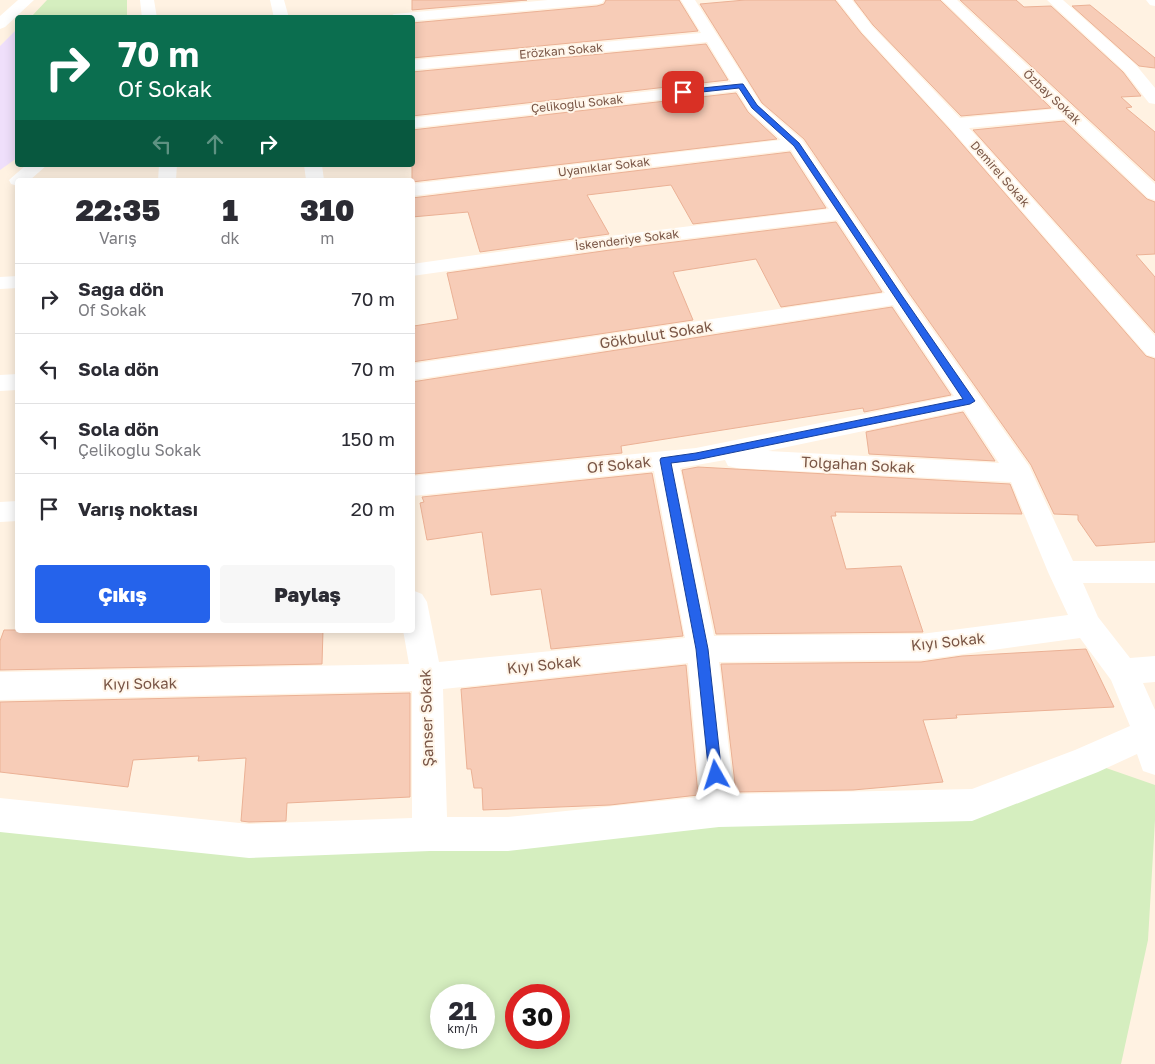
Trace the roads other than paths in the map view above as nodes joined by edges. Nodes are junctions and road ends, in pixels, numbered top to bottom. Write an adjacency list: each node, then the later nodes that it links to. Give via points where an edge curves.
1 (27, 0): 12 (street)
2 (147, 0): 9 (street)
3 (278, 0): 10 (street)
4 (597, 0): 11 (street)
5 (689, 0): 13 (street)
6 (844, 0): 19 (street, Demirel Sokak)
7 (949, 0): 17 (street, Özbay Sokak)
8 (1054, 0): 16 (street, via 1130,68)
9 (150, 15)
10 (281, 15)
11 (415, 16)
12 (0, 24)
13 (710, 37): 14 (street, Erözkan Sokak); 15 (street)
14 (415, 66)
15 (741, 86): 18 (street, Çelikoğlu Sokak); 20 (street, via 755,107)
16 (1155, 99)
17 (1069, 113): 19 (street); 24 (street, Özbay Sokak)
18 (415, 123)
19 (956, 124): 30 (street, Demirel Sokak)
20 (796, 144): 23 (street, Uyanıklar Sokak); 25 (street)
21 (35, 167): 22 (street)
22 (21, 178)
23 (415, 190)
24 (1155, 194)
25 (842, 213): 26 (street, İskenderiye Sokak); 29 (street)
26 (415, 270)
27 (15, 282): 28 (street)
28 (0, 283)
29 (899, 298): 31 (street, Gökbulut Sokak); 34 (street)
30 (1155, 350)
31 (415, 372)
32 (15, 382): 33 (street)
33 (0, 383)
34 (970, 401): 35 (street, Of Sokak); 37 (street)
35 (696, 457): 36 (street, Of Sokak); 37 (street, Tolgahan Sokak)
36 (665, 460): 38 (street, Of Sokak); 45 (street)
37 (1020, 473): 41 (street)
38 (415, 486)
39 (15, 511): 40 (street)
40 (0, 512)
41 (1062, 572): 42 (street); 44 (street)
42 (1155, 572)
43 (415, 617): 48 (street, Şanser Sokak)
44 (1086, 625): 45 (street, Kıyı Sokak, via 921,647); 47 (street)
45 (702, 649): 48 (street, Kıyı Sokak); 51 (street)
46 (1155, 669): 47 (street)
47 (1123, 672): 50 (street)
48 (427, 677): 49 (street, Kıyı Sokak); 53 (street, Şanser Sokak)
49 (0, 686)
50 (1153, 747): 51 (street, via 1086,761 972,805)
51 (719, 811): 53 (street, via 508,834)
52 (0, 815): 53 (street, via 249,842)
53 (430, 834)

